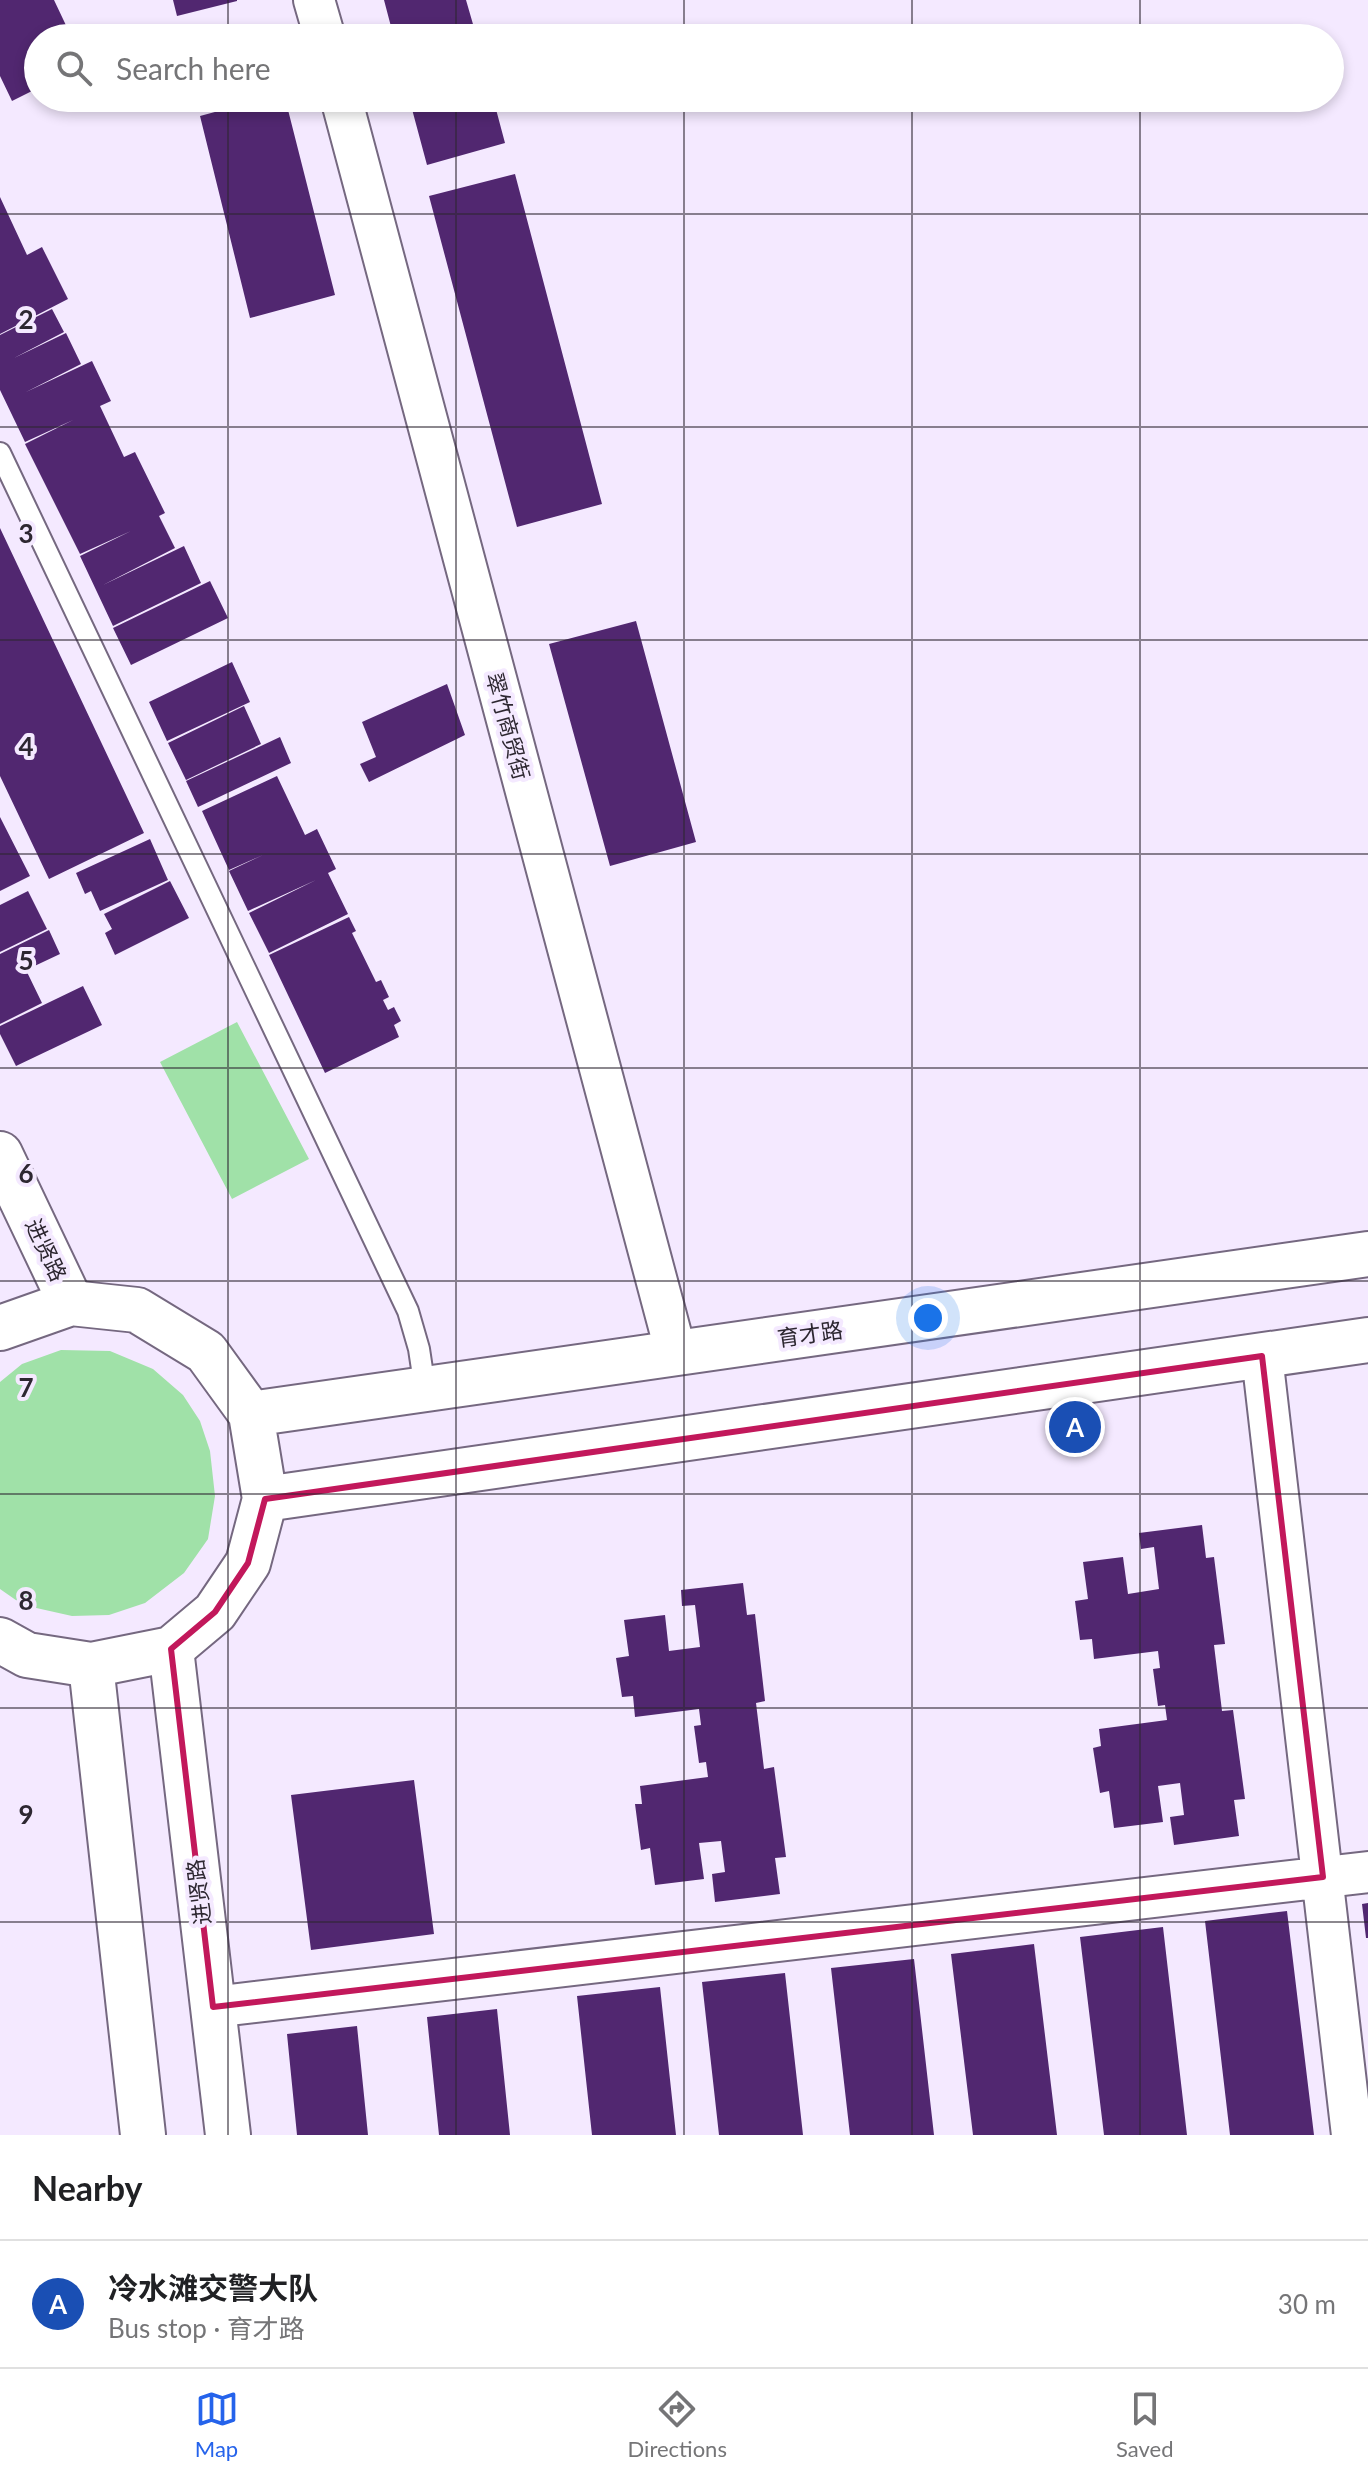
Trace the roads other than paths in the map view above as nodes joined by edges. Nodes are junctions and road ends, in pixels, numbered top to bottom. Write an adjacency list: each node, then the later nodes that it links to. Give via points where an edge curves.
1 (314, 0): 2 (street)
2 (321, 24)
3 (345, 112): 10 (street, 翠竹商贸街)
4 (0, 453): 12 (lane, via 408,1311)
5 (0, 1154): 7 (main road, 进贤路)
6 (1368, 1254): 10 (main road, 育才路)
7 (71, 1303): 8 (main road); 13 (main road, via 137,1310 206,1352)
8 (0, 1328)
9 (1368, 1340): 11 (main road)
10 (676, 1353): 12 (main road, 育才路)
11 (1262, 1356): 14 (main road); 19 (street)
12 (425, 1389): 13 (main road, 育才路)
13 (251, 1414): 14 (main road)
14 (265, 1499): 16 (main road, via 248,1563 215,1612)
15 (0, 1640): 17 (main road, via 27,1655)
16 (171, 1649): 17 (main road); 20 (main road, 进贤路)
17 (91, 1665): 21 (main road)
18 (1368, 1872): 19 (street)
19 (1323, 1877): 20 (street); 23 (street)
20 (213, 2007): 22 (main road, 进贤路)
21 (143, 2135)
22 (228, 2135)
23 (1352, 2135)

